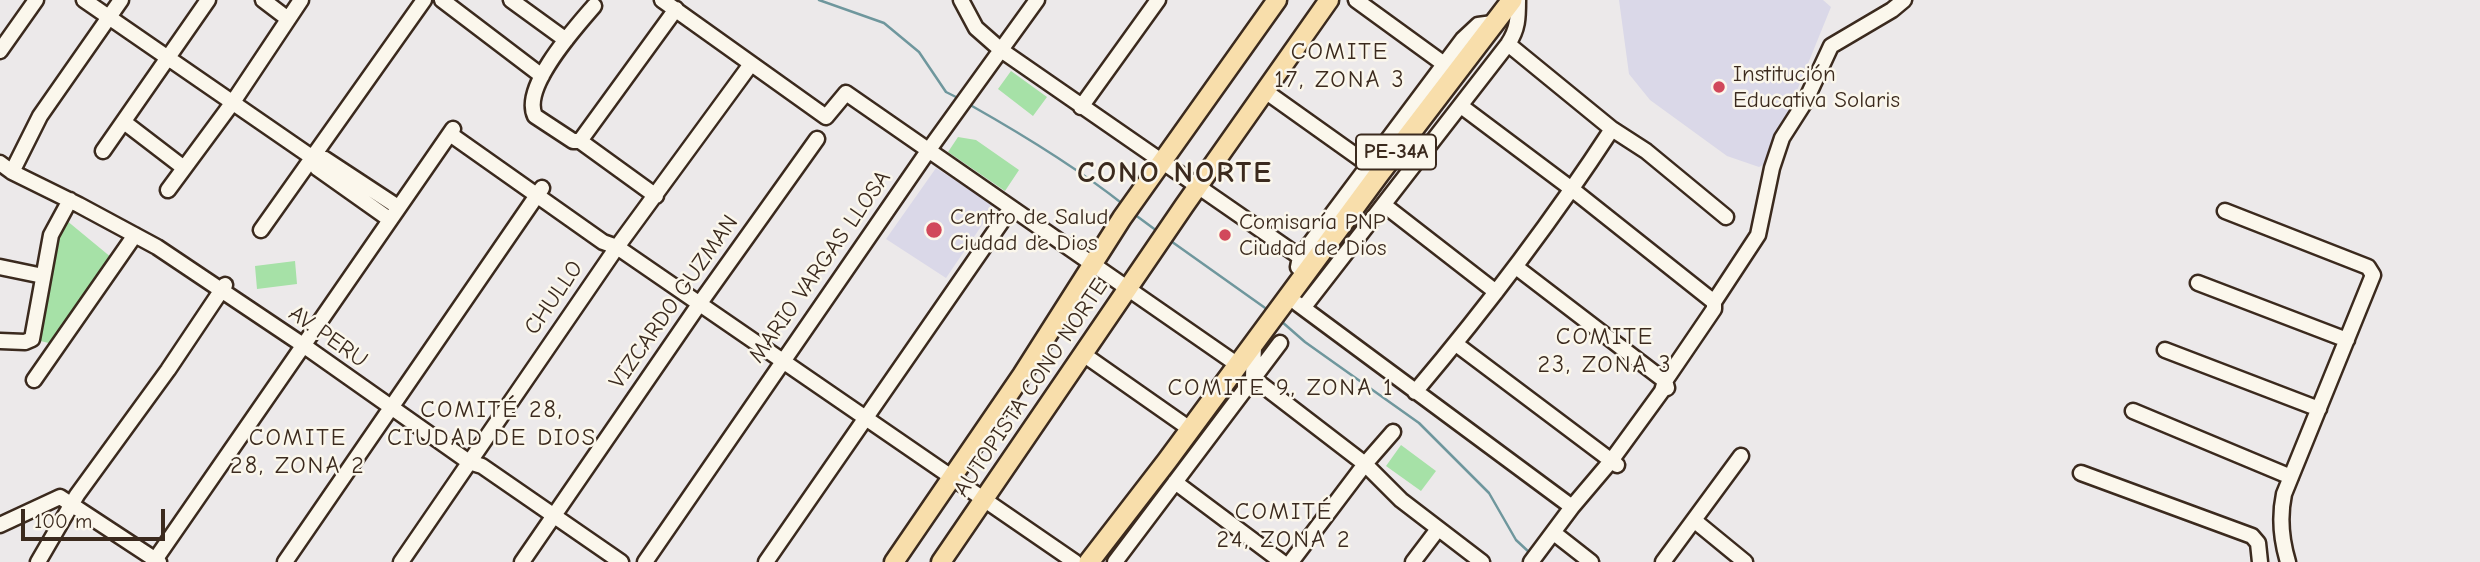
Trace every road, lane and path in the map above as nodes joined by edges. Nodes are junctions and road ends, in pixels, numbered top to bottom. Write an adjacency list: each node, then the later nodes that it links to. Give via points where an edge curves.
1 (36, 0): 28 (street)
2 (84, 0): 22 (street)
3 (121, 0): 22 (street)
4 (263, 0): 23 (street)
5 (301, 0): 23 (street)
6 (424, 0): 45 (street)
7 (442, 0): 32 (street)
8 (511, 0): 25 (street)
9 (662, 0): 21 (street)
10 (961, 0): 27 (street, via 976,28)
11 (1037, 0): 27 (street, MARIO VARGAS LLOSA)
12 (1158, 0): 36 (street)
13 (1277, 0): 46 (main road, AUTOPISTA CONO NORTE)
14 (1329, 0): 33 (main road, AUTOPISTA CONO NORTE)
15 (1356, 0): 31 (street)
16 (1512, 0): 24 (highway, PE-34A)
17 (1518, 0): 26 (street, via 1516,32)
18 (1904, 0): 75 (street, via 1831,46 1782,138 1758,234)
19 (201, 3): 29 (street)
20 (594, 6): 25 (street)
21 (676, 9): 30 (street); 41 (street)
22 (108, 18): 29 (street); 50 (street, via 40,116)
23 (288, 19): 34 (street)
24 (1493, 23): 31 (street, via 1478,25); 74 (highway, PE-34A)
25 (566, 40): 32 (street)
26 (1508, 44): 35 (street); 38 (street)
27 (1001, 50): 36 (street); 44 (street, MARIO VARGAS LLOSA)
28 (0, 51)
29 (168, 58): 34 (street); 37 (street)
30 (751, 64): 44 (street, via 826,117 846,93); 55 (street, CHULLO)
31 (1444, 64): 48 (street)
32 (542, 76): 41 (street, via 534,92 535,116)
33 (1265, 91): 48 (street); 51 (main road, AUTOPISTA CONO NORTE)
34 (233, 102): 45 (street); 49 (street)
35 (1461, 106): 53 (street); 57 (street)
36 (1081, 107): 46 (street)
37 (124, 122): 43 (street); 49 (street)
38 (1612, 129): 53 (street); 61 (street)
39 (456, 135): 54 (street); 60 (street); 80 (street)
40 (817, 139): 76 (street, VIZCARDO GUZMAN)
41 (580, 141): 55 (street)
42 (0, 151): 50 (street)
43 (103, 151)
44 (928, 151): 58 (street); 84 (street, MARIO VARGAS LLOSA)
45 (313, 158): 60 (street, via 317,168); 62 (street)
46 (1162, 162): 51 (street); 66 (main road, AUTOPISTA CONO NORTE)
47 (0, 163): 50 (street)
48 (1369, 165): 65 (street)
49 (184, 167): 52 (street)
50 (14, 168): 56 (street); 72 (street, via 159,238)
51 (1199, 186): 65 (street); 71 (main road, AUTOPISTA CONO NORTE)
52 (168, 190)
53 (1573, 190): 68 (street); 75 (street)
54 (537, 191): 64 (street, via 603,242); 89 (street)
55 (656, 196): 64 (street, CHULLO)
56 (70, 200): 63 (street); 69 (street, via 52,230)
57 (1384, 205): 73 (street); 74 (street)
58 (1011, 208): 66 (street); 92 (street)
59 (2225, 211): 77 (street, via 2368,267 2373,275)
60 (393, 213): 80 (street)
61 (1726, 217)
62 (261, 230)
63 (135, 235): 72 (street); 86 (street)
64 (617, 247): 76 (street); 96 (street, CHULLO)
65 (1300, 257): 74 (street)
66 (1094, 266): 71 (street); 100 (main road, AUTOPISTA CONO NORTE)
67 (0, 267): 69 (street)
68 (1516, 267): 73 (street); 87 (street)
69 (43, 276): 78 (street, via 32,340)
70 (2198, 283): 77 (street)
71 (1129, 288): 83 (main road, AUTOPISTA CONO NORTE); 85 (street)
72 (227, 289): 80 (street); 104 (street)
73 (1496, 292): 81 (street)
74 (1292, 300): 85 (highway, PE-34A, via 1254,344); 88 (street)
75 (1714, 302): 87 (street, via 1714,309)
76 (700, 303): 84 (street); 106 (street, VIZCARDO GUZMAN)
77 (2347, 340): 90 (street)
78 (0, 341)
79 (1280, 343): 85 (street)
80 (309, 344): 89 (street); 111 (street)
81 (1456, 344): 88 (street); 97 (street)
82 (2165, 350): 90 (street)
83 (1083, 354): 93 (street); 103 (main road, AUTOPISTA CONO NORTE)
84 (784, 360): 92 (street); 119 (street, MARIO VARGAS LLOSA)
85 (1245, 372): 93 (highway, PE-34A); 98 (street); 102 (street)
86 (34, 380)
87 (1665, 381): 97 (street)
88 (1415, 392): 105 (street)
89 (389, 403): 96 (street); 114 (street); 115 (street)
90 (2319, 409): 101 (street)
91 (2133, 411): 101 (street)
92 (866, 418): 100 (street); 120 (street)
93 (1190, 429): 124 (highway, PE-34A)
94 (1393, 432): 98 (street)
95 (1741, 456): 107 (street)
96 (474, 461): 106 (street); 116 (street, CHULLO)
97 (1614, 463): 105 (street); 110 (street)
98 (1365, 464): 109 (street); 127 (street)
99 (2081, 473): 135 (street, via 2252,536 2258,543)
100 (951, 475): 103 (street); 121 (main road, AUTOPISTA CONO NORTE)
101 (2291, 477): 136 (street, via 2280,511)
102 (1175, 482): 125 (street); 126 (street)
103 (986, 499): 122 (main road, AUTOPISTA CONO NORTE); 123 (street)
104 (78, 502): 108 (street, via 60,497); 111 (street); 112 (street); 113 (street)
105 (1572, 507): 110 (street)
106 (554, 516): 117 (street, VIZCARDO GUZMAN); 118 (street)
107 (1695, 521): 133 (street); 134 (street)
108 (0, 525)
109 (1438, 528): 128 (street); 129 (street)
110 (1558, 536): 130 (street); 131 (street); 132 (street)
111 (163, 559)
112 (38, 562)
113 (48, 562)
114 (275, 562)
115 (285, 562)
116 (401, 562)
117 (522, 562)
118 (621, 562)
119 (645, 562)
120 (766, 562)
121 (894, 562)
122 (941, 562)
123 (1075, 562)
124 (1089, 562)
125 (1115, 562)
126 (1282, 562)
127 (1291, 562)
128 (1413, 562)
129 (1482, 562)
130 (1531, 562)
131 (1541, 562)
132 (1591, 562)
133 (1663, 562)
134 (1745, 562)
135 (2260, 562)
136 (2288, 562)

